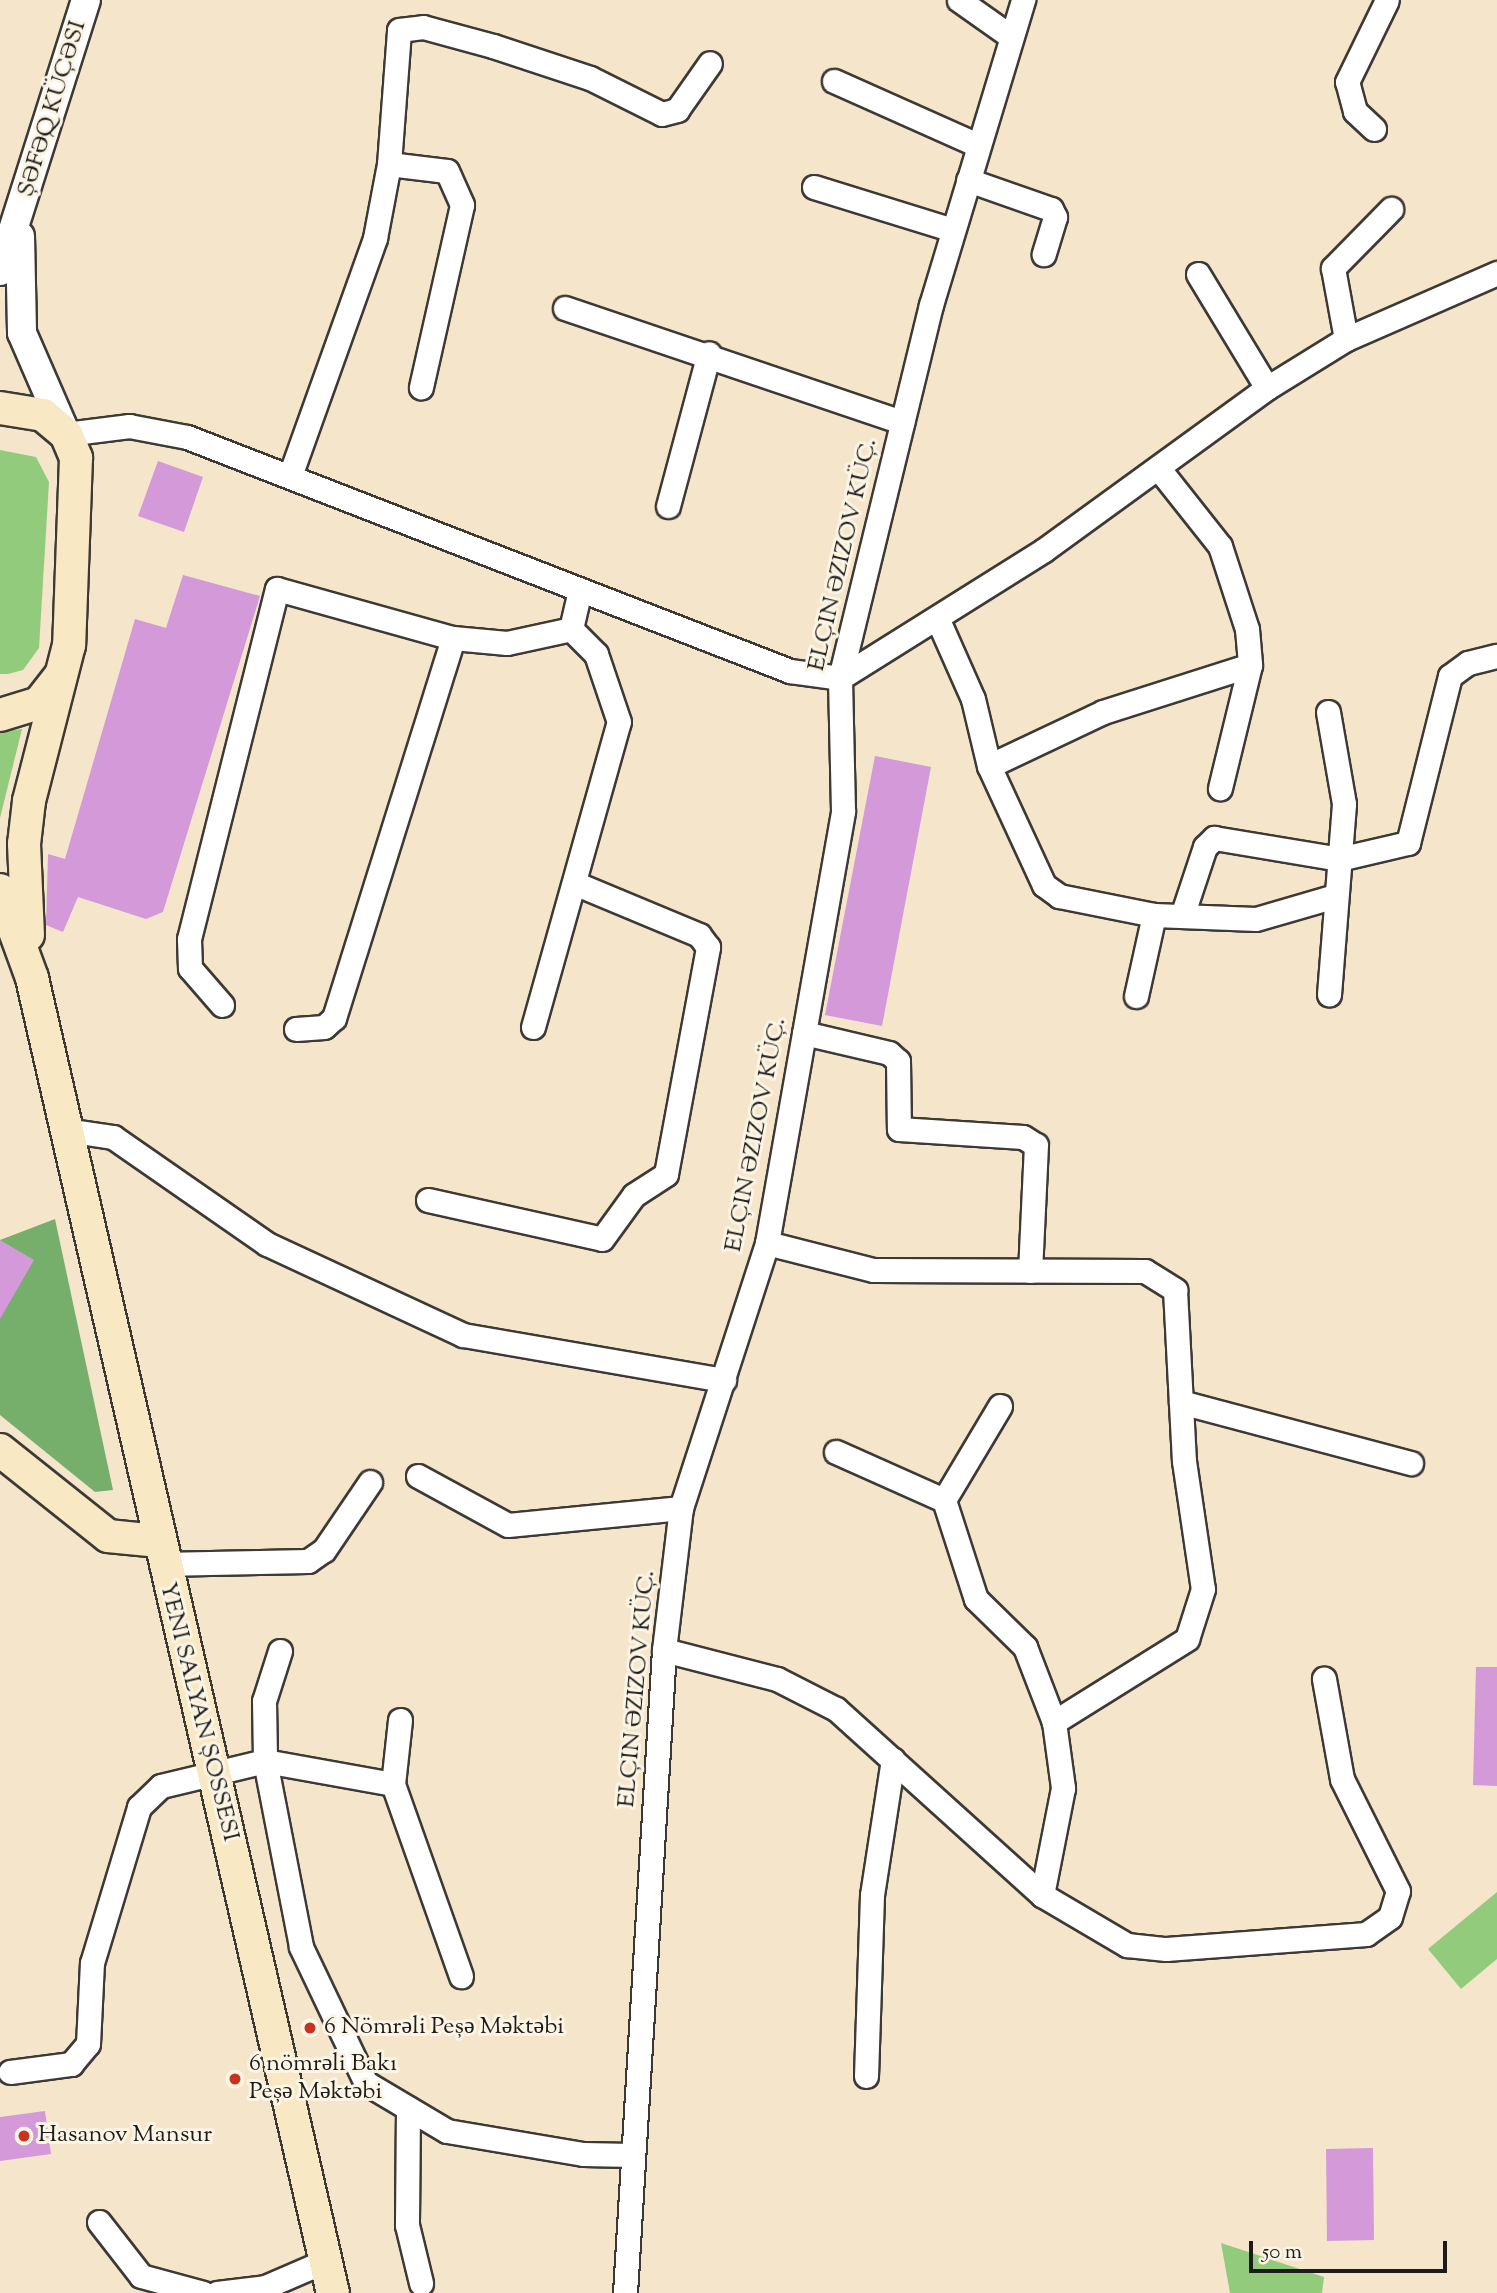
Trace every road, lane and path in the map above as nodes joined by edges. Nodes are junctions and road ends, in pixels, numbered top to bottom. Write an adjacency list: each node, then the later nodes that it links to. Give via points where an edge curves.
1 (86, 0): 14 (street, ŞƏFƏQ KÜÇƏSI)
2 (959, 0): 5 (street)
3 (1023, 0): 5 (street, ELÇIN ƏZIZOV KÜÇ.)
4 (1387, 0): 8 (street, via 1347,82 1355,111)
5 (1010, 36): 9 (street, ELÇIN ƏZIZOV KÜÇ.)
6 (710, 63): 10 (street, via 677,110 662,114 590,78 493,46 423,27 399,30)
7 (834, 81): 9 (street)
8 (1374, 129)
9 (978, 145): 11 (street, ELÇIN ƏZIZOV KÜÇ.)
10 (389, 164): 23 (street, via 447,171 462,205); 29 (street, via 374,238)
11 (968, 180): 15 (street, ELÇIN ƏZIZOV KÜÇ.); 16 (street, via 1051,209 1055,217)
12 (814, 187): 15 (street)
13 (1391, 209): 21 (street, via 1333,268)
14 (21, 219): 17 (street); 27 (street, via 22,333)
15 (953, 230): 26 (street, ELÇIN ƏZIZOV KÜÇ.)
16 (1044, 254)
17 (0, 271)
18 (1198, 274): 24 (street)
19 (1497, 274): 21 (street)
20 (565, 308): 22 (street)
21 (1346, 339): 24 (street)
22 (709, 353): 26 (street); 30 (street)
23 (421, 387)
24 (1267, 388): 28 (street)
25 (0, 408): 27 (main road, via 43,415)
26 (902, 422): 38 (street, ELÇIN ƏZIZOV KÜÇ.)
27 (66, 434): 29 (street, via 106,427 157,429); 36 (main road, via 76,478)
28 (1159, 469): 32 (street); 37 (street, via 1220,546 1234,577)
29 (291, 474): 31 (street)
30 (668, 506)
31 (580, 591): 33 (street); 38 (street, via 790,671)
32 (937, 620): 38 (street); 41 (street, via 973,699)
33 (571, 629): 34 (street, via 507,643); 44 (street, via 596,654 619,722)
34 (453, 638): 52 (street, via 277,589 189,939 190,968); 54 (street, via 334,1018 324,1027)
35 (1497, 656): 43 (street, via 1468,663 1450,676 1408,843)
36 (66, 664): 40 (main road, via 39,703); 49 (main road, via 29,801 24,885)
37 (1250, 665): 41 (street, via 1102,712); 42 (street)
38 (840, 678): 55 (street, ELÇIN ƏZIZOV KÜÇ., via 843,811)
39 (1328, 712): 43 (street, via 1344,804)
40 (0, 715)
41 (989, 766): 47 (street, via 1044,885 1059,896)
42 (1220, 788)
43 (1339, 859): 46 (street); 48 (street, via 1214,838 1205,847)
44 (574, 883): 53 (street); 57 (street, via 699,935 708,947 666,1174 634,1195 603,1240)
45 (0, 890): 49 (main road)
46 (1335, 896): 48 (street, via 1256,919); 50 (street)
47 (1154, 915): 48 (street); 51 (street)
48 (1182, 916)
49 (32, 978): 56 (main road, YENI SALYAN ŞOSSESI)
50 (1328, 994)
51 (1136, 996)
52 (222, 1005)
53 (533, 1027)
54 (296, 1029)
55 (804, 1033): 58 (street, ELÇIN ƏZIZOV KÜÇ.); 59 (street, via 889,1053 898,1061 899,1129 1023,1137 1036,1145)
56 (66, 1130): 60 (street, via 113,1136 267,1244 463,1335); 70 (main road, YENI SALYAN ŞOSSESI)
57 (428, 1200)
58 (767, 1242): 59 (street, via 873,1270); 60 (street, ELÇIN ƏZIZOV KÜÇ.)
59 (1030, 1271): 61 (street, via 1145,1271 1175,1290)
60 (724, 1380): 69 (street, ELÇIN ƏZIZOV KÜÇ.)
61 (1181, 1402): 65 (street); 75 (street, via 1203,1589 1187,1639)
62 (999, 1406): 68 (street)
63 (0, 1450): 70 (main road, via 108,1536)
64 (836, 1452): 68 (street)
65 (1411, 1464)
66 (418, 1476): 69 (street, via 508,1525)
67 (370, 1482): 70 (street, via 324,1550 308,1561)
68 (944, 1500): 75 (street, via 976,1599 1026,1647)
69 (681, 1508): 71 (street, ELÇIN ƏZIZOV KÜÇ.)
70 (159, 1553): 78 (main road, YENI SALYAN ŞOSSESI)
71 (664, 1650): 76 (street, via 777,1679 836,1709); 85 (street, ELÇIN ƏZIZOV KÜÇ.)
72 (280, 1651): 77 (street, via 264,1702)
73 (1324, 1679): 80 (street, via 1342,1779 1398,1891 1380,1928 1166,1949 1127,1945)
74 (400, 1720): 79 (street)
75 (1054, 1722): 80 (street, via 1063,1788)
76 (893, 1760): 80 (street); 83 (street, via 872,1895)
77 (265, 1761): 78 (street); 79 (street); 84 (street, via 301,1947 366,2083)
78 (214, 1768): 82 (street, via 161,1786 139,1807 92,1963 88,2044 71,2064); 87 (main road, YENI SALYAN ŞOSSESI)
79 (393, 1784): 81 (street)
80 (1042, 1895)
81 (461, 1976)
82 (10, 2072)
83 (866, 2076)
84 (408, 2108): 85 (street, via 447,2131 583,2154); 88 (street, via 407,2225)
85 (633, 2155): 92 (street, ELÇIN ƏZIZOV KÜÇ.)
86 (99, 2222): 89 (street, via 142,2276)
87 (325, 2261): 90 (street, via 265,2287); 91 (main road, YENI SALYAN ŞOSSESI)
88 (421, 2283)
89 (203, 2293)
90 (217, 2293)
91 (332, 2293)
92 (625, 2293)

